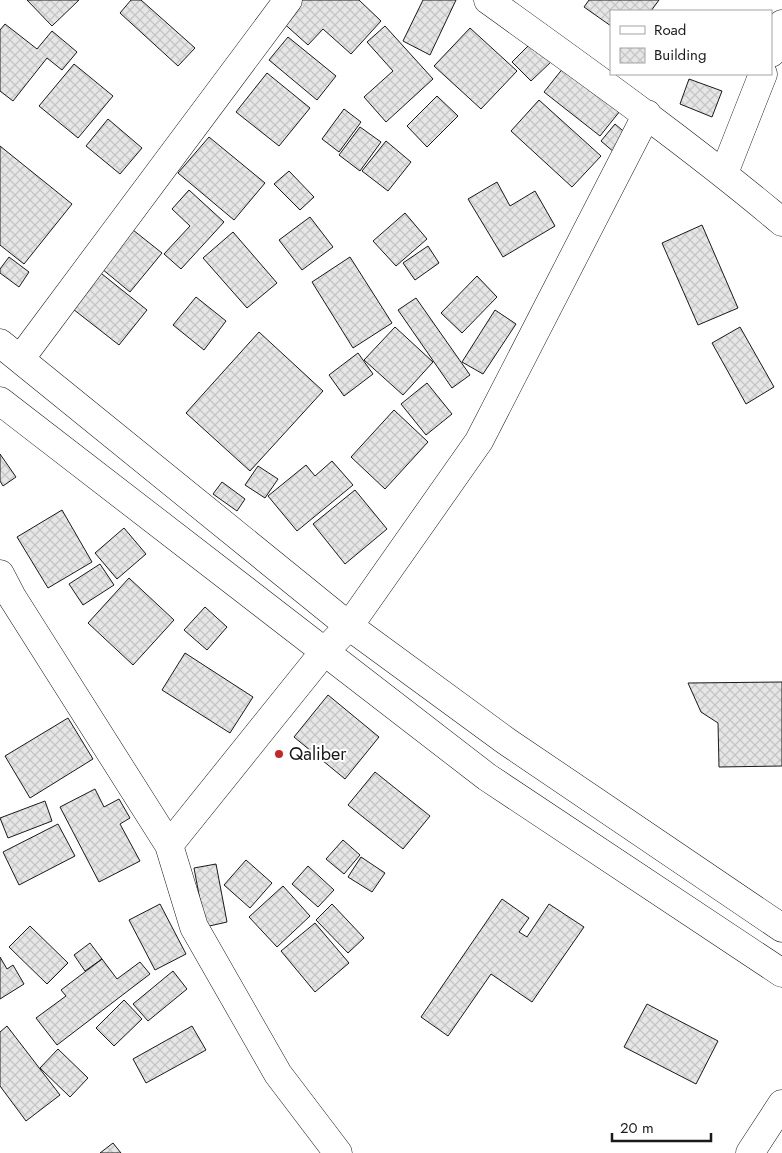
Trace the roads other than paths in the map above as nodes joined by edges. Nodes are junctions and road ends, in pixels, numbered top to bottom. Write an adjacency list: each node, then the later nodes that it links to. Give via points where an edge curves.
1 (288, 0): 9 (street)
2 (488, 0): 6 (street)
3 (782, 24): 4 (street)
4 (772, 50)
5 (763, 75): 7 (street)
6 (647, 114): 7 (street); 14 (street, via 479,441)
7 (724, 173): 8 (street)
8 (782, 222)
9 (10, 351): 11 (street)
10 (0, 401): 12 (street)
11 (179, 487): 12 (street); 14 (street)
12 (155, 521): 15 (street)
13 (4, 591): 16 (street)
14 (349, 626): 15 (street); 17 (street, via 506,741)
15 (324, 652): 16 (street); 18 (street, via 487,777)
16 (169, 845): 20 (street, via 194,927 278,1074)
17 (782, 928)
18 (782, 973)
19 (782, 1104): 21 (street)
20 (338, 1153)
21 (750, 1153)

